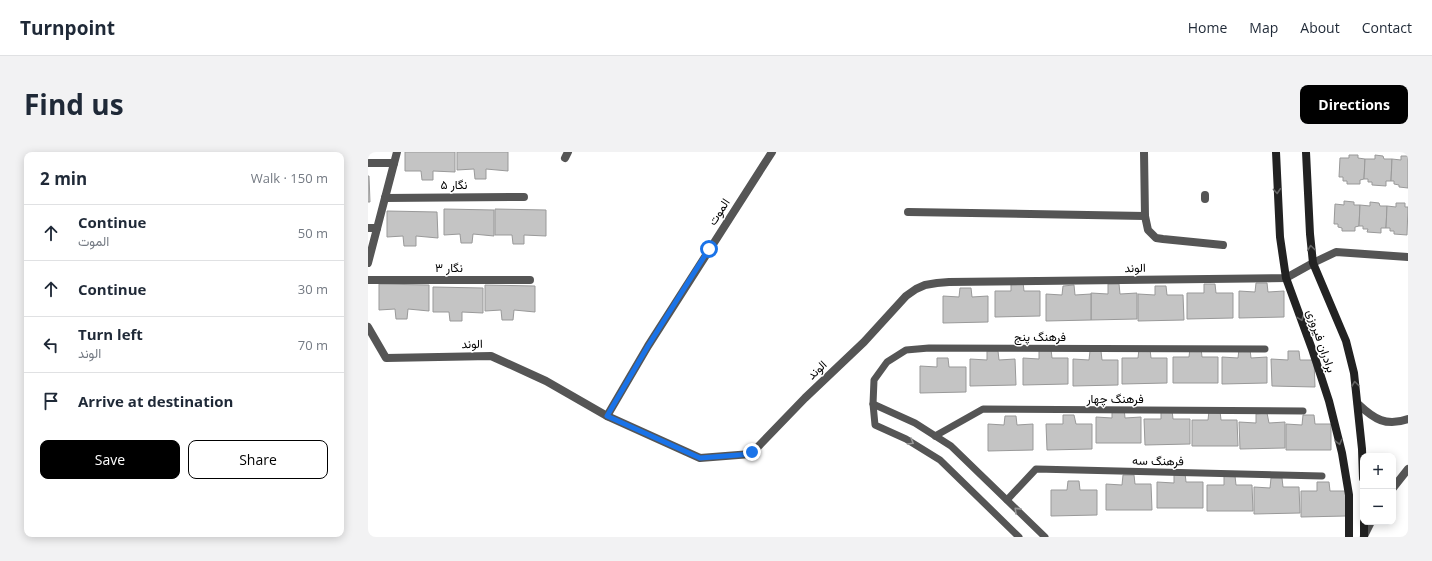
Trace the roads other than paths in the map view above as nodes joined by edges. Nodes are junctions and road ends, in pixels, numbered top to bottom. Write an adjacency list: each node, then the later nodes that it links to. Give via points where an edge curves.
1 (397, 152): 7 (street)
2 (772, 152): 26 (street, الموت, via 648,346)
3 (1144, 152): 11 (street)
4 (1276, 152): 18 (main road, برادران فیروزی, one-way to 18, via 1280,237)
5 (1306, 152): 16 (main road, برادران فیروزی, one-way to 5)
6 (368, 163): 7 (street)
7 (394, 163): 9 (street)
8 (524, 197): 9 (street, نگار ۵)
9 (385, 198): 13 (street)
10 (908, 212): 11 (street)
11 (1145, 216): 14 (street, via 1148,230 1156,238)
12 (368, 228): 13 (street)
13 (377, 228): 17 (street)
14 (1223, 245)
15 (1408, 257): 16 (street, الوند, via 1336,252)
16 (1313, 262): 18 (street, الوند); 24 (main road, برادران فیروزی, one-way to 16, via 1354,372 1346,341)
17 (368, 263)
18 (1286, 278): 26 (street, الوند, via 949,282 925,285 906,296 864,342 751,454 700,458); 39 (main road, برادران فیروزی, one-way to 39, via 1315,356 1340,446 1349,495)
19 (368, 280): 20 (street, نگار ۳)
20 (530, 280)
21 (368, 327): 26 (street, الوند, via 386,358 492,356 546,381)
22 (1265, 349): 23 (lane, فرهنگ پنج, via 906,350 887,362 874,380)
23 (873, 404): 28 (lane, via 915,423); 37 (lane, فرهنگ پنج, one-way to 37, via 875,425 906,439 940,460)
24 (1358, 404): 27 (street, via 1371,416 1385,422); 29 (main road, برادران فیروزی)
25 (1302, 411): 28 (lane, فرهنگ چهار, via 983,409)
26 (607, 416)
27 (1408, 419)
28 (935, 436): 33 (lane, via 951,446)
29 (1362, 453)
30 (1408, 469): 32 (street)
31 (1322, 476): 33 (lane, فرهنگ سه, via 1036,470)
32 (1396, 484)
33 (1007, 500): 38 (lane, one-way to 33)
34 (1364, 525): 36 (main road)
35 (1370, 525): 36 (street)
36 (1364, 536)
37 (1019, 537)
38 (1045, 537)
39 (1349, 537)

